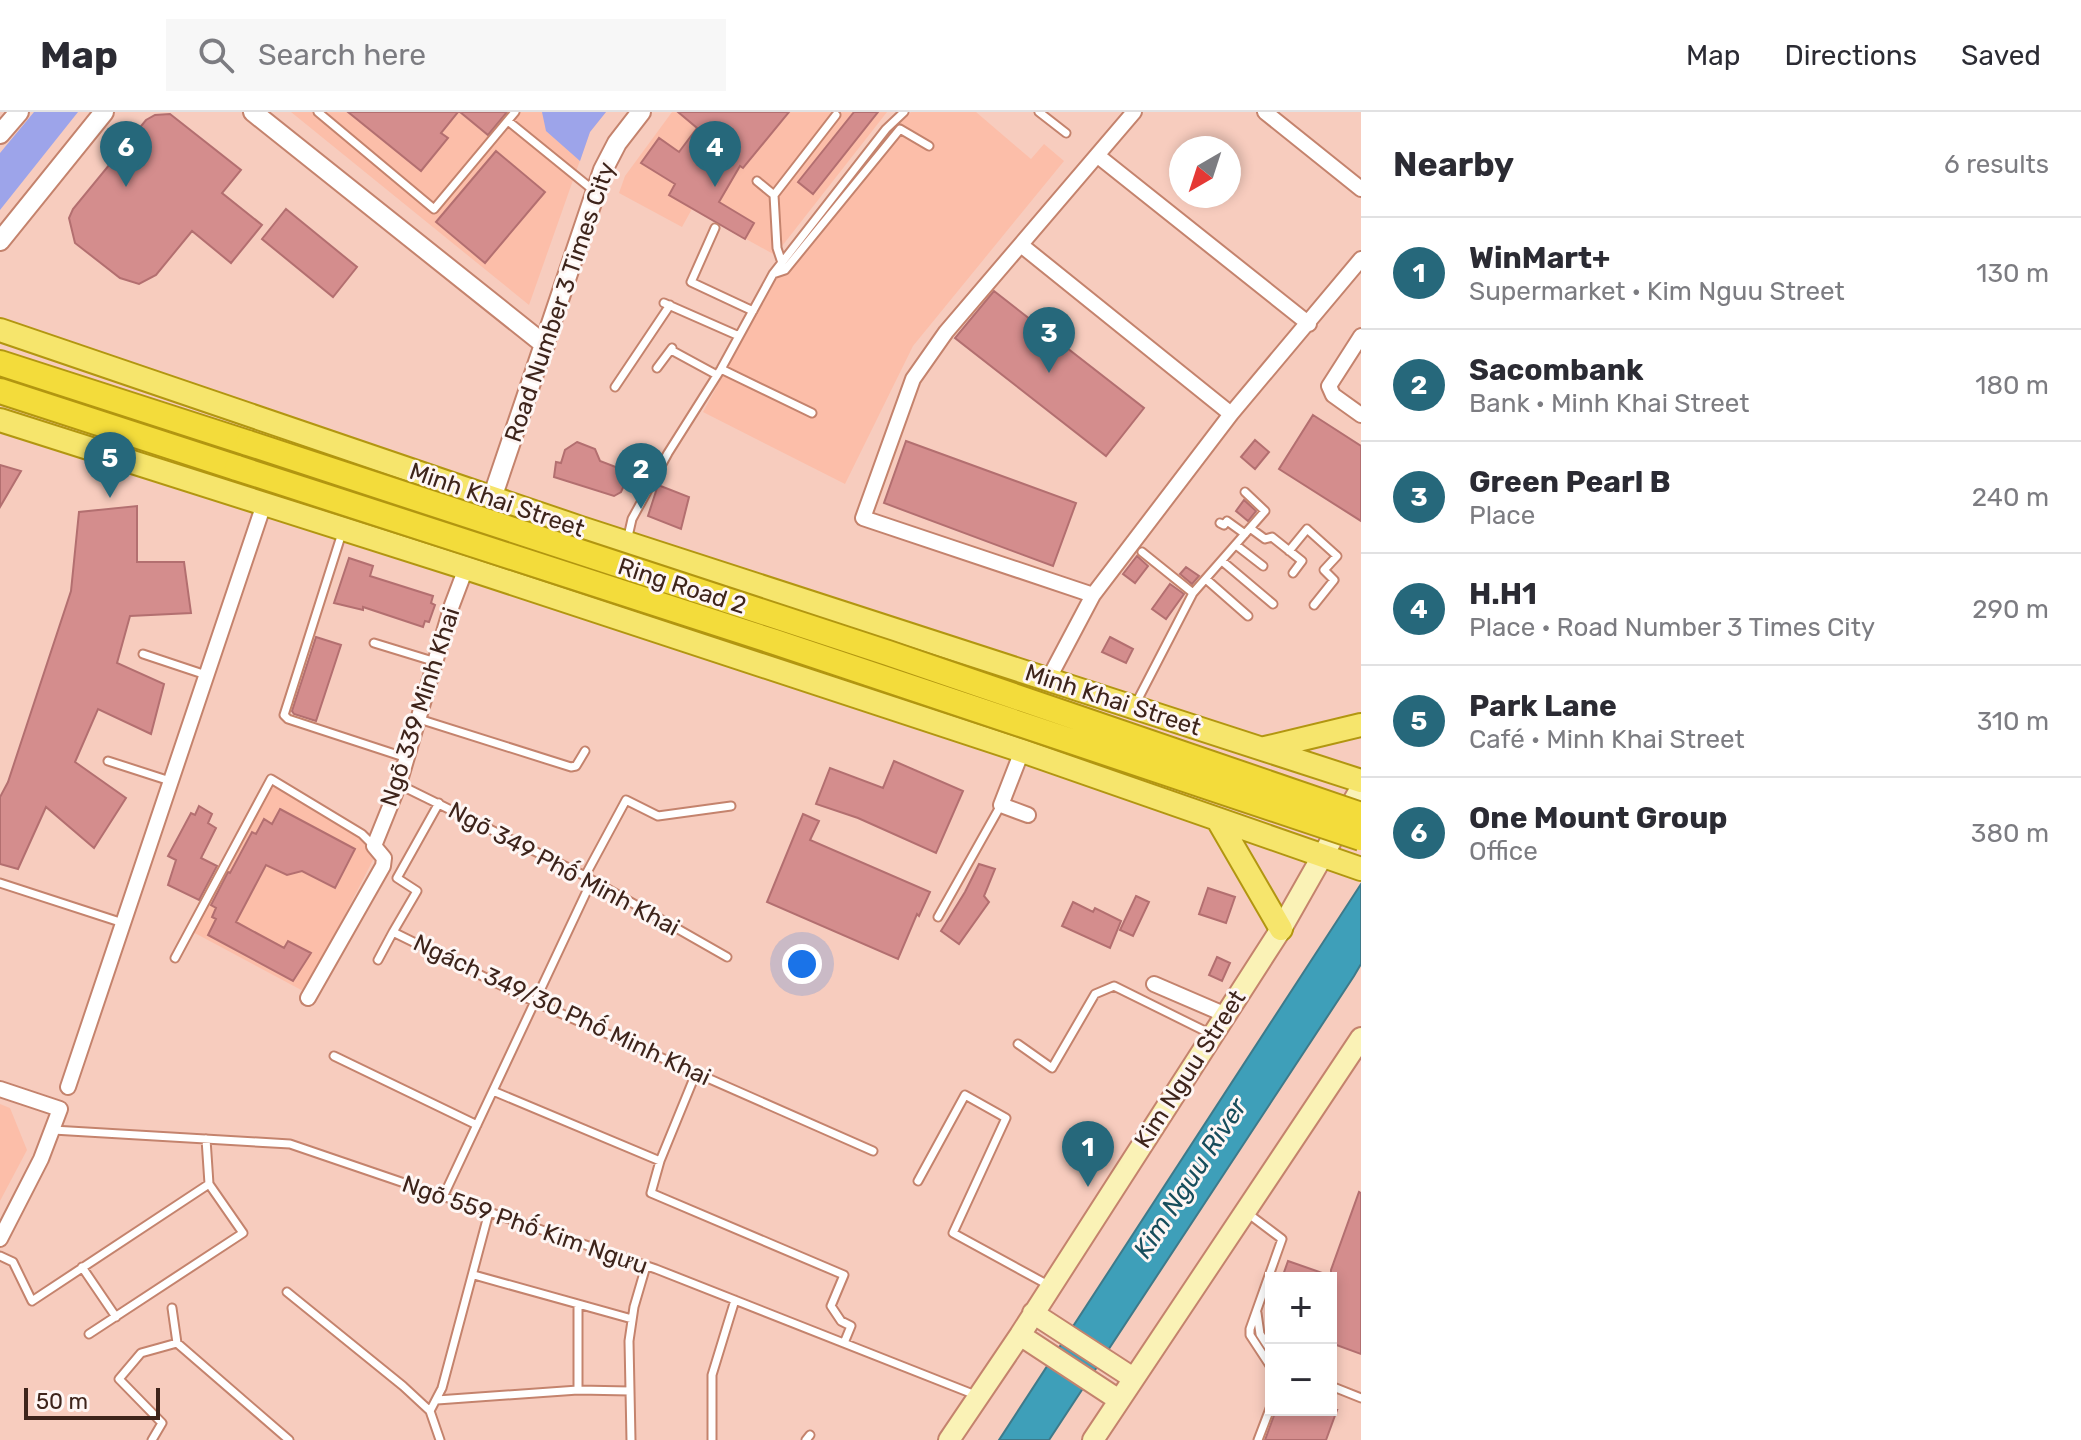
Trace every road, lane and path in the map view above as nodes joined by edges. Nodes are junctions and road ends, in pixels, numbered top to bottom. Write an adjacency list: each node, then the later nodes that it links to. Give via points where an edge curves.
1 (19, 112): 14 (street)
2 (104, 112): 22 (street)
3 (253, 112): 32 (street)
4 (318, 112): 12 (lane, via 434,209)
5 (515, 112): 12 (lane)
6 (641, 112): 19 (street, Road Number 3 Times City, via 609,157)
7 (904, 112): 25 (lane)
8 (1039, 112): 13 (lane)
9 (1134, 112): 16 (street)
10 (1265, 112): 18 (street)
11 (836, 115): 20 (lane)
12 (508, 121): 19 (lane)
13 (1066, 133)
14 (0, 134)
15 (929, 146): 26 (lane, via 900,129 785,270)
16 (1098, 156): 23 (street); 28 (street)
17 (757, 181): 20 (lane)
18 (1361, 189)
19 (596, 192): 32 (street, Road Number 3 Times City)
20 (774, 195): 25 (lane)
21 (715, 228): 27 (lane, via 691,282)
22 (0, 241)
23 (1021, 245): 39 (street); 60 (street, via 913,379 863,518)
24 (1361, 259): 28 (street)
25 (782, 263): 26 (lane)
26 (773, 274): 27 (lane)
27 (753, 311): 30 (lane)
28 (1309, 324): 39 (street)
29 (0, 330): 42 (main road, Minh Khai Street)
30 (739, 336): 35 (lane); 36 (lane, via 667,304)
31 (1361, 336): 40 (street, via 1329,386)
32 (545, 345): 44 (street, Road Number 3 Times City)
33 (0, 363): 85 (highway, Ring Road 2, bridge, via 903,658)
34 (657, 368): 35 (lane, via 672,348)
35 (719, 372): 38 (lane); 50 (lane, via 632,519)
36 (615, 387)
37 (0, 391): 87 (highway, Ring Road 2, bridge)
38 (812, 413)
39 (1231, 414): 60 (street)
40 (1361, 415)
41 (0, 420): 45 (main road)
42 (391, 464): 44 (main road, Minh Khai Street); 49 (main road)
43 (1245, 492): 48 (lane, via 1265,511)
44 (492, 498): 50 (main road, Minh Khai Street); 56 (main road)
45 (264, 504): 47 (main road); 67 (street)
46 (1220, 523): 48 (lane)
47 (343, 529): 49 (main road); 75 (lane, via 284,715)
48 (1247, 531): 51 (lane); 52 (lane, via 1272,537)
49 (369, 537): 56 (main road)
50 (627, 543): 68 (main road, Minh Khai Street)
51 (1236, 545): 54 (lane); 55 (lane)
52 (1289, 551): 57 (lane, via 1302,561); 62 (lane, via 1307,529 1337,556 1324,570 1334,580)
53 (1142, 552): 59 (lane)
54 (1222, 561): 58 (lane); 61 (lane)
55 (1263, 566)
56 (466, 568): 66 (street, Ngõ 339 Minh Khai); 74 (main road)
57 (1293, 573)
58 (1207, 580): 59 (lane); 63 (lane)
59 (1193, 593): 69 (lane)
60 (1093, 595): 68 (street)
61 (1273, 604)
62 (1314, 605)
63 (1248, 616)
64 (374, 643): 66 (lane)
65 (143, 654): 67 (lane)
66 (436, 662): 70 (street, Ngõ 339 Minh Khai)
67 (206, 675): 77 (street)
68 (1048, 680): 69 (main road, Minh Khai Street)
69 (1134, 707): 72 (main road, Minh Khai Street)
70 (419, 719): 73 (lane, via 571,767); 75 (street, Ngõ 339 Minh Khai)
71 (1361, 725): 72 (main road)
72 (1264, 748): 78 (main road, Minh Khai Street)
73 (585, 751)
74 (1022, 751): 82 (street); 86 (main road)
75 (407, 758): 79 (street, Ngõ 339 Minh Khai)
76 (108, 761): 77 (lane)
77 (170, 781): 94 (street)
78 (1361, 781)
79 (399, 784): 81 (lane, Ngõ 349 Phố Minh Khai); 88 (street, Ngõ 339 Minh Khai)
80 (1361, 788): 89 (main road, Kim Nguu Street)
81 (439, 803): 91 (lane, Ngõ 349 Phố Minh Khai); 96 (lane, Ngách 349/30 Phố Minh Khai, via 397,878 417,891)
82 (1001, 805): 84 (street); 93 (lane)
83 (731, 806): 91 (lane, via 658,816 626,800)
84 (1028, 815)
85 (1361, 815)
86 (1219, 822): 89 (main road); 95 (main road)
87 (1361, 838)
88 (374, 846): 98 (lane, via 271,779); 101 (street, via 384,858 383,866)
89 (1323, 857): 90 (main road); 95 (main road, Kim Nguu Street)
90 (1353, 867)
91 (589, 878): 97 (lane, Ngõ 349 Phố Minh Khai); 102 (lane)
92 (0, 883): 94 (lane)
93 (938, 917)
94 (123, 923): 109 (street)
95 (1281, 929): 103 (main road, Kim Nguu Street)
96 (393, 932): 99 (lane); 102 (lane, Ngách 349/30 Phố Minh Khai)
97 (727, 957)
98 (175, 958)
99 (378, 960)
100 (1154, 984): 103 (street)
101 (308, 998)
102 (535, 1002): 108 (lane, Ngách 349/30 Phố Minh Khai); 111 (lane)
103 (1226, 1015): 104 (main road, Kim Nguu Street)
104 (1213, 1035): 105 (lane, via 1114,986 1095,994 1052,1068); 127 (main road, Kim Nguu Street)
105 (1018, 1044)
106 (1357, 1051): 121 (main road)
107 (334, 1056): 112 (lane)
108 (696, 1073): 115 (lane, Ngách 349/30 Phố Minh Khai); 116 (lane)
109 (68, 1087)
110 (0, 1089): 113 (street, via 60,1109)
111 (493, 1091): 112 (lane); 116 (lane)
112 (477, 1125): 119 (lane)
113 (53, 1130): 114 (lane, Ngõ 559 Phố Kim Ngưu); 122 (street)
114 (206, 1139): 118 (lane); 119 (lane, Ngõ 559 Phố Kim Ngưu, via 290,1144)
115 (873, 1151)
116 (660, 1161): 139 (lane, via 651,1193 844,1275 831,1306 851,1326)
117 (918, 1181): 127 (lane, via 965,1095 1006,1118 953,1233)
118 (209, 1184): 125 (lane); 134 (lane, via 243,1233)
119 (443, 1197): 120 (lane, Ngõ 559 Phố Kim Ngưu)
120 (489, 1212): 124 (lane, Ngõ 559 Phố Kim Ngưu); 126 (lane)
121 (1246, 1212): 132 (lane, via 1282,1239); 142 (main road)
122 (0, 1239)
123 (0, 1256): 125 (lane, via 13,1262 32,1301)
124 (646, 1266): 129 (lane, Ngõ 559 Phố Kim Ngưu); 135 (lane)
125 (82, 1267): 134 (lane)
126 (474, 1275): 130 (lane); 148 (lane)
127 (1050, 1286): 133 (main road, Kim Nguu Street)
128 (287, 1292): 150 (lane)
129 (735, 1300): 139 (lane, Ngõ 559 Phố Kim Ngưu); 156 (lane, via 712,1375)
130 (578, 1304): 135 (lane); 144 (lane)
131 (172, 1308): 138 (lane)
132 (1256, 1310): 140 (lane); 141 (lane, via 1250,1335)
133 (1033, 1313): 137 (main road, Kim Nguu Street); 142 (main road)
134 (116, 1317): 136 (lane)
135 (632, 1319): 145 (lane)
136 (89, 1334)
137 (1020, 1335): 146 (main road, Kim Nguu Street); 149 (main road)
138 (177, 1343): 152 (lane, via 141,1353 119,1379 162,1423); 153 (lane)
139 (844, 1343): 146 (lane, Ngõ 559 Phố Kim Ngưu)
140 (1266, 1344)
141 (1265, 1358)
142 (1133, 1378): 149 (main road)
143 (1337, 1388): 147 (lane)
144 (578, 1390): 145 (lane); 148 (lane)
145 (630, 1391): 155 (lane)
146 (979, 1396): 157 (main road, Kim Nguu Street)
147 (1361, 1398)
148 (437, 1400): 150 (lane)
149 (1119, 1400): 158 (main road)
150 (430, 1411): 154 (lane)
151 (1267, 1416): 159 (lane)
152 (152, 1440)
153 (289, 1440)
154 (440, 1440)
155 (631, 1440)
156 (712, 1440)
157 (949, 1440)
158 (1093, 1440)
159 (1258, 1440)

